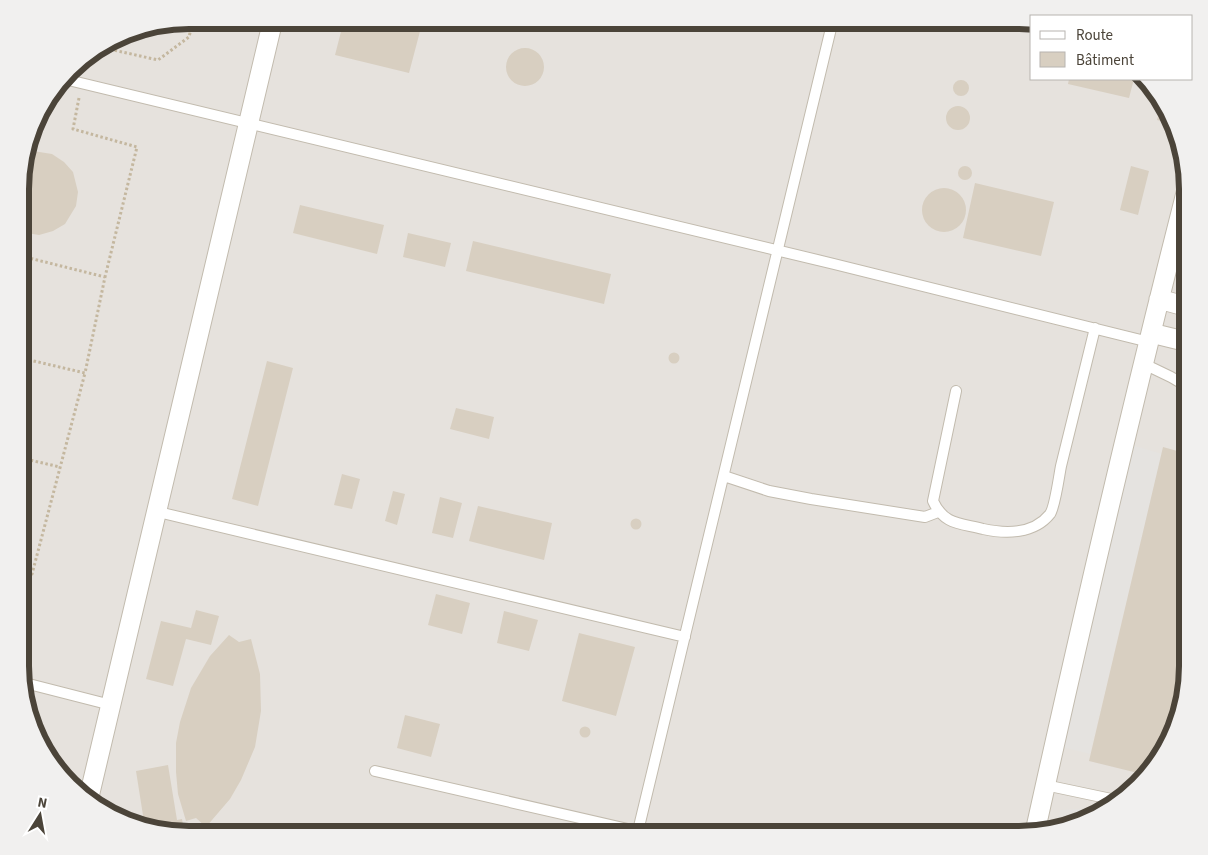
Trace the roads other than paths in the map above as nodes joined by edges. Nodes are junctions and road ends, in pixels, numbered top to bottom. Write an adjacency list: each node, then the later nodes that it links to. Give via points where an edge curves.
1 (271, 29): 4 (street)
2 (831, 29): 6 (lane)
3 (70, 81): 4 (lane)
4 (249, 123): 6 (lane); 16 (street)
5 (1179, 220): 7 (street)
6 (778, 251): 9 (lane); 15 (lane)
7 (1159, 299): 8 (street); 10 (street)
8 (1179, 305)
9 (1095, 328): 10 (lane); 17 (lane, via 1051,512 1038,525 998,532 947,520)
10 (1150, 338): 11 (street); 12 (street)
11 (1179, 341)
12 (1144, 364): 13 (lane); 22 (street)
13 (1179, 382)
14 (956, 391): 17 (lane, via 933,501)
15 (724, 476): 17 (lane, via 811,499 925,517); 18 (lane)
16 (158, 512): 18 (lane); 20 (street)
17 (938, 512)
18 (685, 637): 27 (lane)
19 (30, 684): 20 (lane)
20 (111, 705): 23 (street)
21 (375, 771): 26 (lane)
22 (1045, 785): 24 (lane); 25 (street)
23 (90, 792)
24 (1109, 799)
25 (1036, 825)
26 (608, 826)
27 (640, 826)

